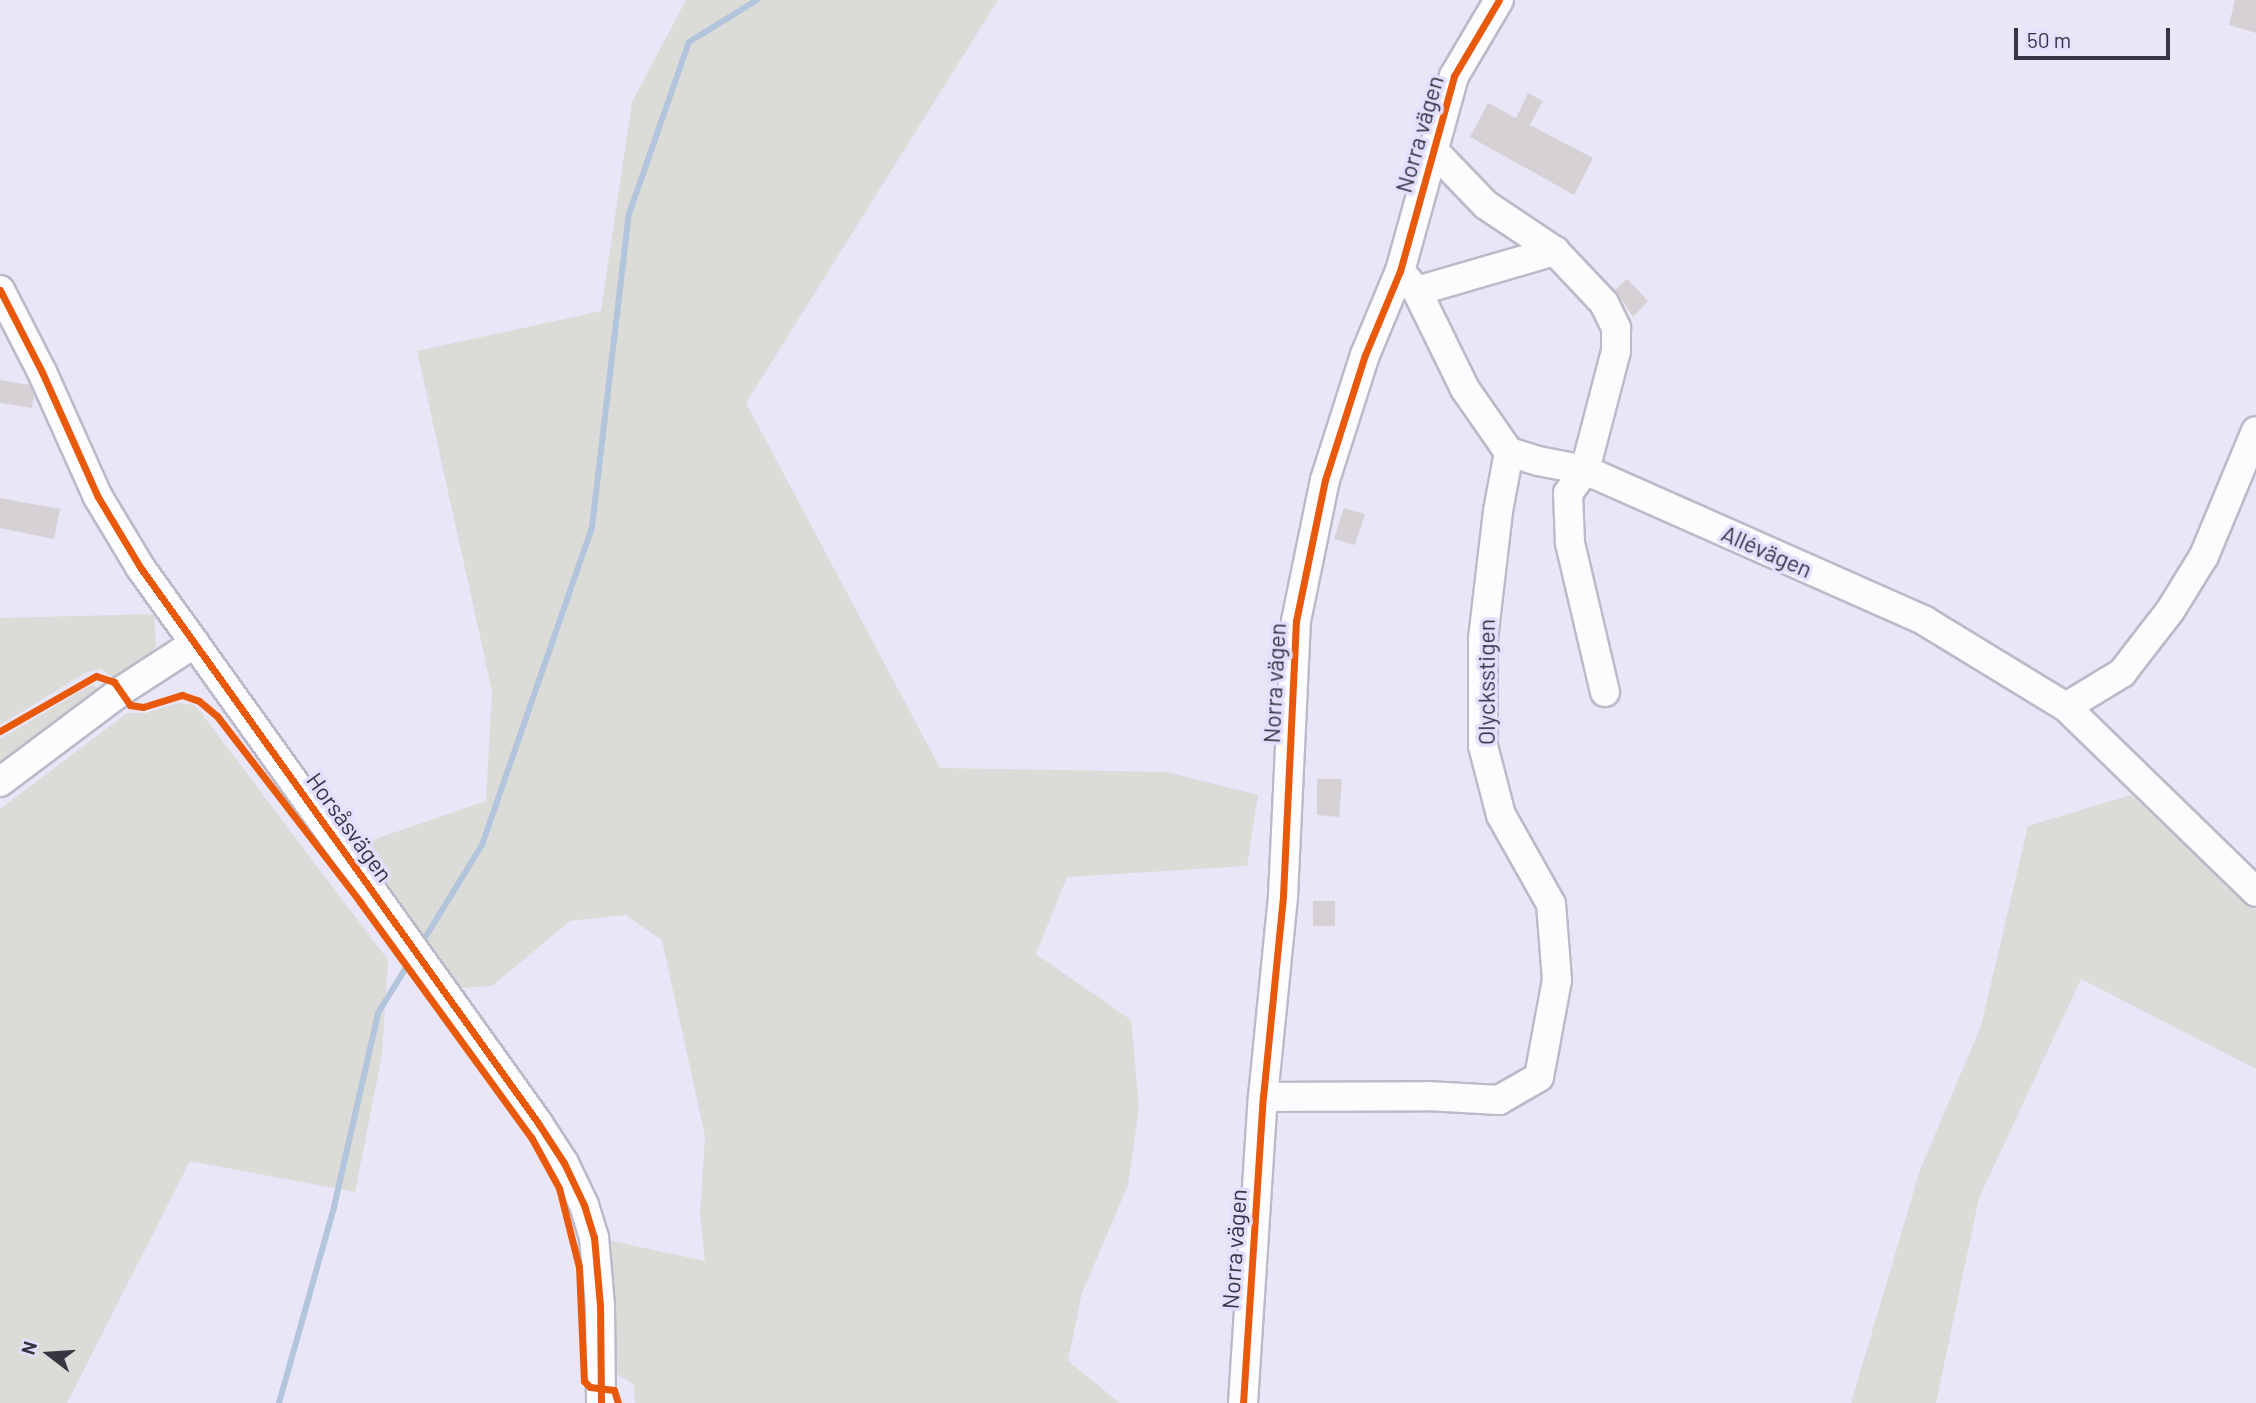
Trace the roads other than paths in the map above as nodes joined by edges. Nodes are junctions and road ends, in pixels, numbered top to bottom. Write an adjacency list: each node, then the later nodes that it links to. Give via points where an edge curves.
1 (1499, 0): 2 (street, Norra vägen, via 1454,76)
2 (1433, 150): 3 (street, via 1486,205); 4 (street, Norra vägen)
3 (1555, 251): 4 (street); 8 (street, via 1604,303 1616,328 1610,379)
4 (1408, 281): 7 (street, via 1465,388); 14 (street, Norra vägen, via 1365,355 1325,480 1296,621 1283,897)
5 (0, 290): 9 (street, Horsåsvägen, via 98,497 140,567)
6 (2256, 431): 11 (street, via 2204,556 2170,611 2122,673)
7 (1509, 452): 8 (street, Allévägen); 14 (street, Olycksstigen, via 1483,639 1483,746 1501,815 1551,904 1557,980 1539,1077 1499,1100)
8 (1585, 470): 10 (street, via 1568,493 1570,543); 11 (street, Allévägen, via 1924,621)
9 (195, 643): 12 (street, via 121,691); 15 (street, Horsåsvägen, via 564,1163 594,1237)
10 (1605, 692)
11 (2066, 707): 13 (street, Allévägen)
12 (0, 782)
13 (2256, 892)
14 (1263, 1097): 16 (street, Norra vägen)
15 (601, 1403)
16 (1243, 1403)

